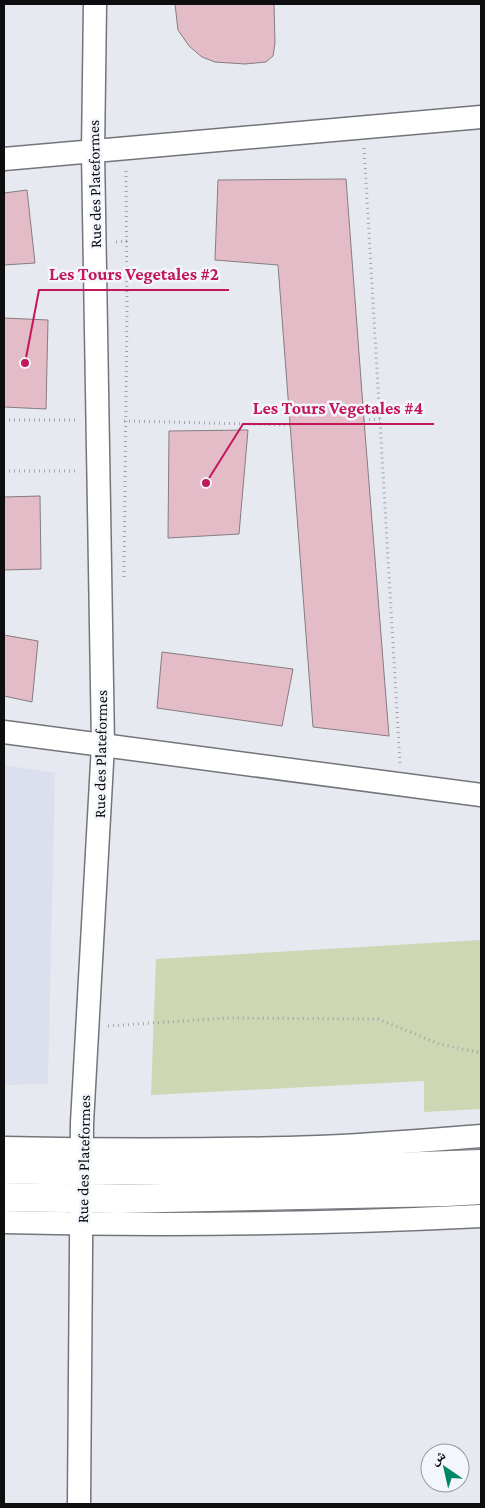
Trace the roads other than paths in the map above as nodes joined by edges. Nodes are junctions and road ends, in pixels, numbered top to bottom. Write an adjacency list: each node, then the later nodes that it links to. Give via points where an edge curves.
1 (95, 4): 3 (street, Rue des Plateformes)
2 (481, 117): 3 (street)
3 (93, 152): 4 (street); 6 (street, Rue des Plateformes)
4 (4, 159)
5 (4, 732): 6 (street)
6 (103, 745): 7 (street); 10 (street, Rue des Plateformes)
7 (481, 794)
8 (481, 1136): 10 (street)
9 (4, 1148): 10 (street)
10 (82, 1160): 11 (main road, via 332,1169); 12 (main road); 15 (street, Rue des Plateformes)
11 (481, 1164)
12 (4, 1169)
13 (481, 1190): 15 (main road)
14 (4, 1198): 15 (main road)
15 (82, 1211): 16 (street, via 321,1222); 17 (street); 18 (street, Rue des Plateformes)
16 (481, 1216)
17 (4, 1222)
18 (80, 1504)

